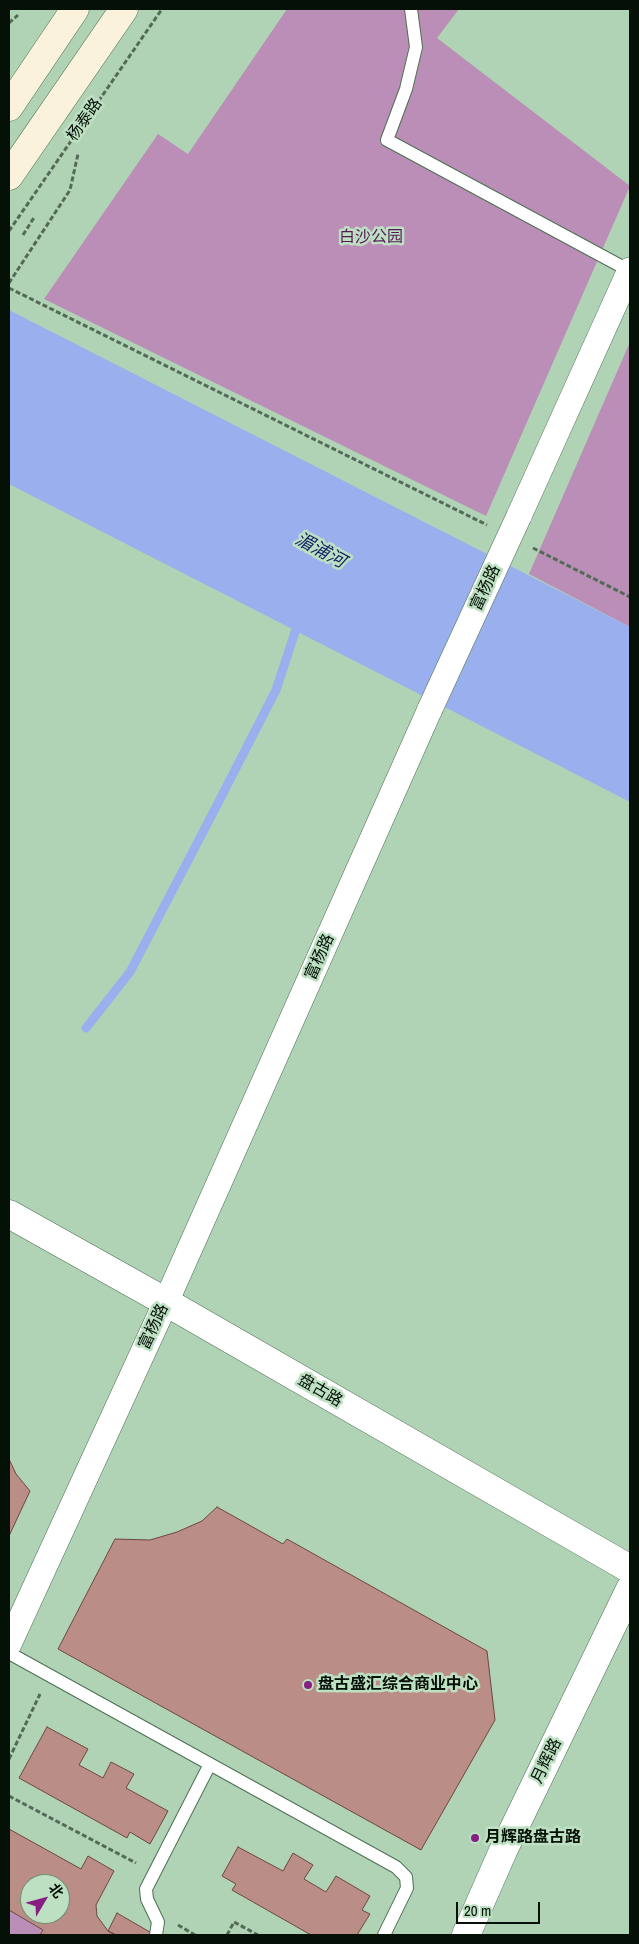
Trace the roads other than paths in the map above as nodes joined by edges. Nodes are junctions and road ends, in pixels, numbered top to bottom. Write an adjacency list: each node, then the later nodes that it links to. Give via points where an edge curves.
1 (76, 9): 4 (main road)
2 (124, 9): 5 (main road, 杨泰路)
3 (411, 9): 6 (lane, via 416,47 406,89 387,140)
4 (9, 107)
5 (14, 169)
6 (630, 270): 8 (street, 富杨路, bridge)
7 (9, 1214): 8 (street, 盘古路)
8 (166, 1302): 9 (street, 盘古路); 11 (street, 富杨路)
9 (630, 1569)
10 (630, 1589): 16 (street, 月辉路)
11 (9, 1644)
12 (9, 1652): 13 (lane)
13 (210, 1764): 14 (lane, via 146,1889 158,1922); 15 (lane, via 396,1867 406,1877 407,1888)
14 (156, 1935)
15 (384, 1935)
16 (466, 1935)

